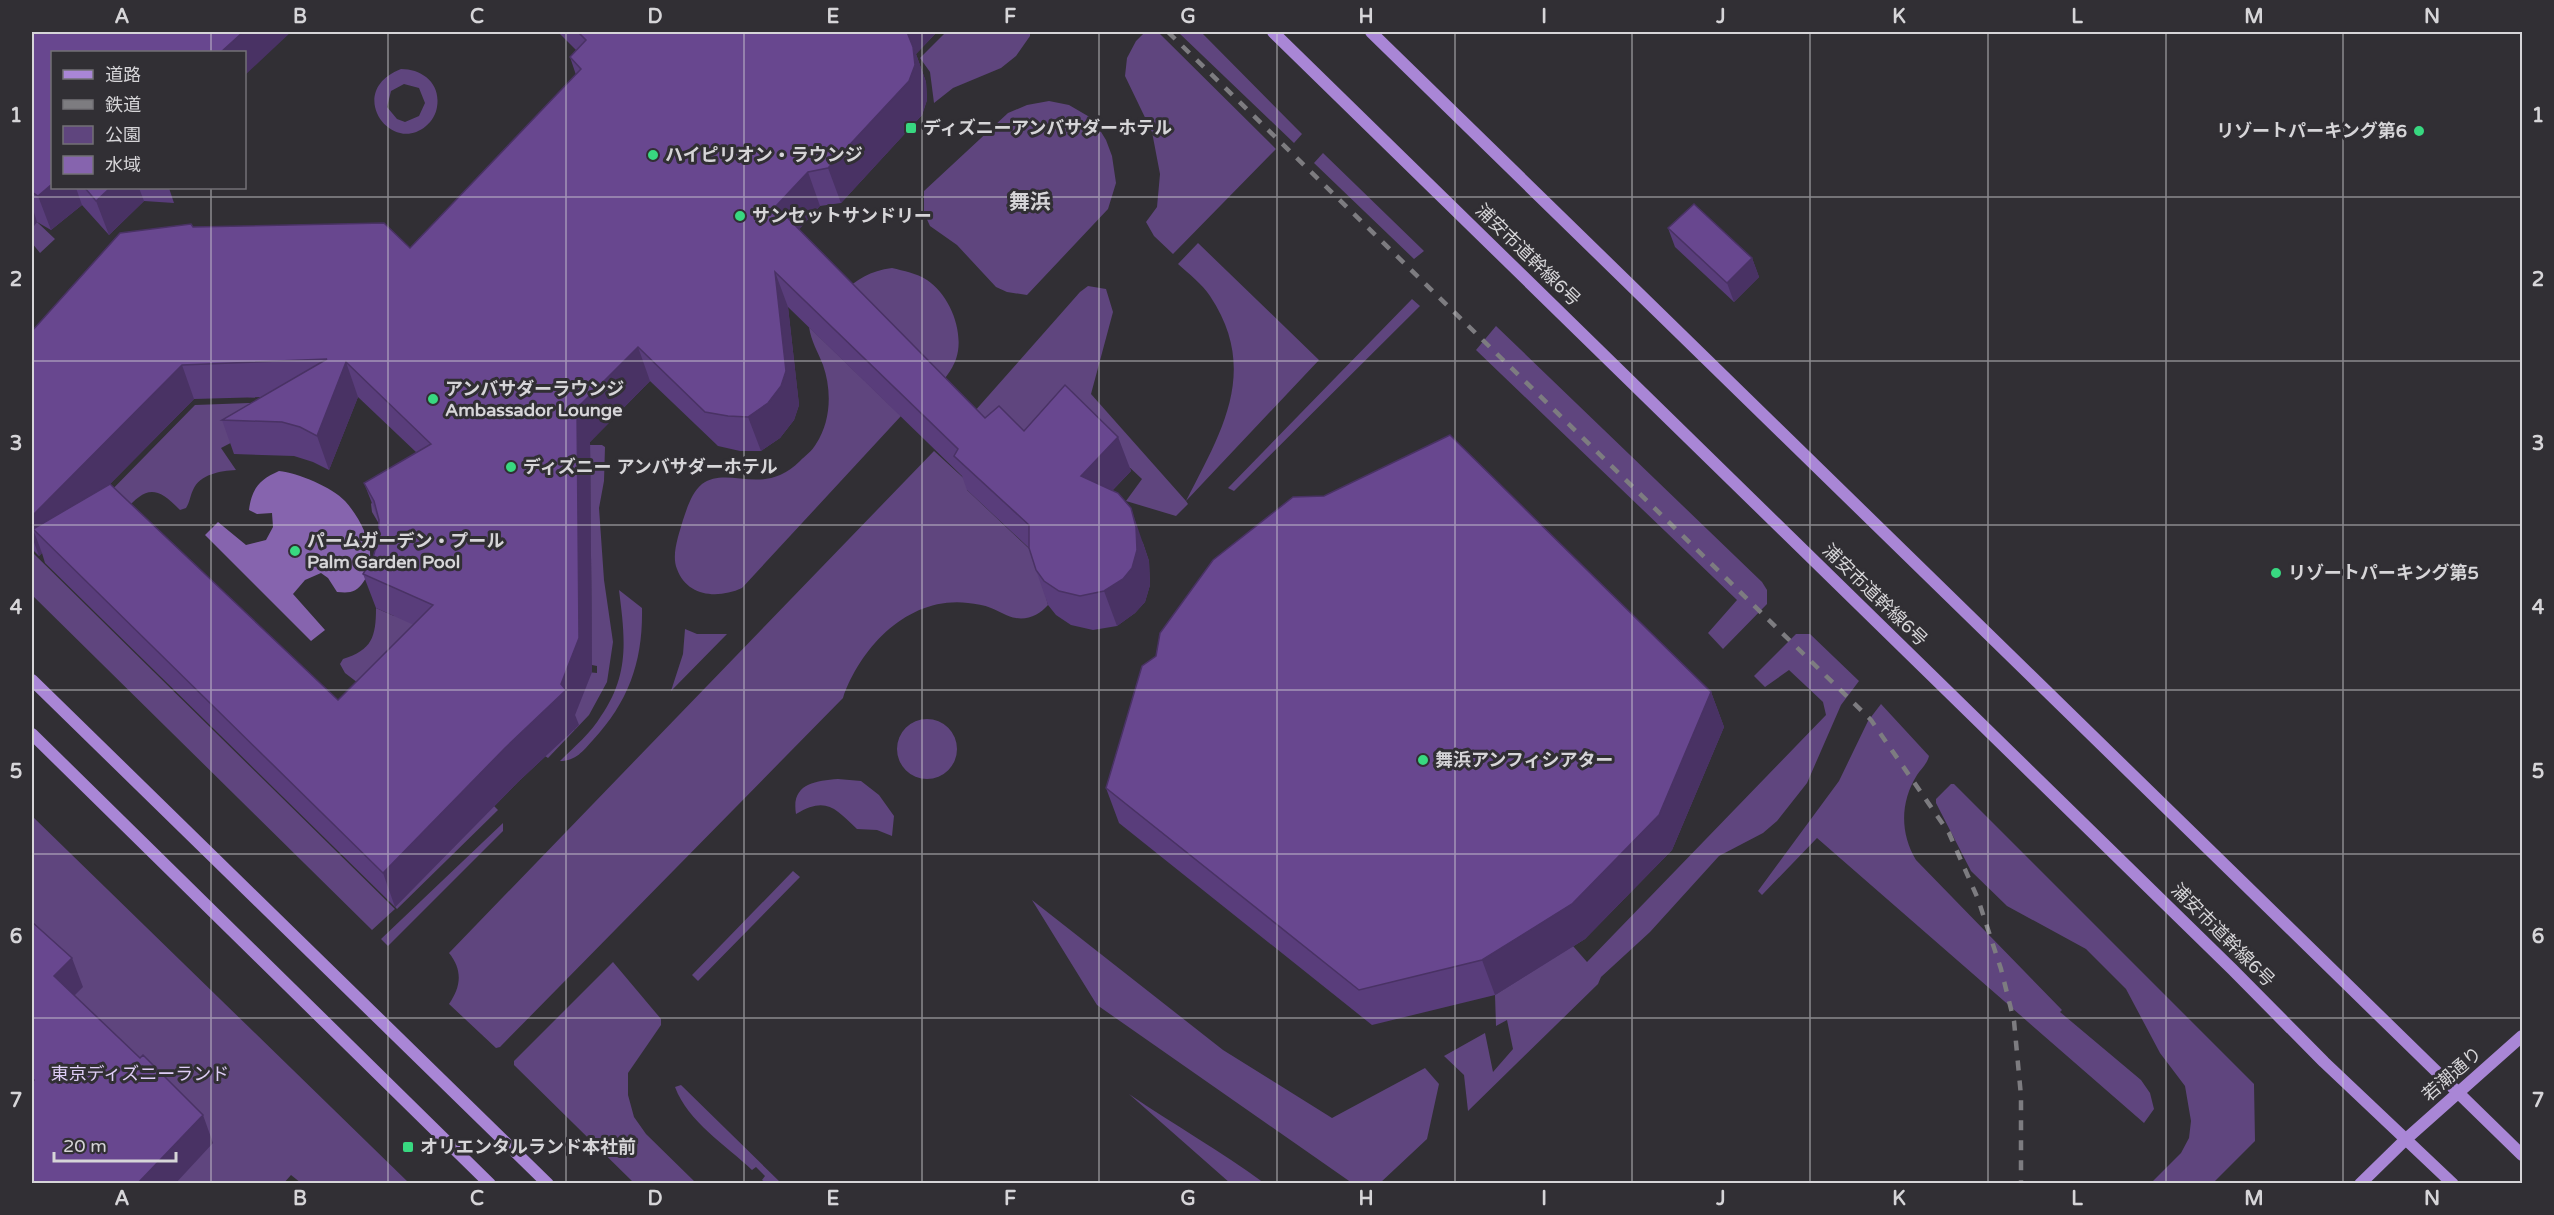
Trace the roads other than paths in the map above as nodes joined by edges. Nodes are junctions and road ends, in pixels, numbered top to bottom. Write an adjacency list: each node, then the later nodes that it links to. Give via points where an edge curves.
1 (1273, 32): 7 (street, 浦安市道幹線6号)
2 (1371, 32): 6 (street)
3 (32, 680): 10 (street)
4 (32, 734): 9 (street)
5 (2523, 1036): 6 (street, 若潮通り)
6 (2459, 1091): 7 (street, 若潮通り); 8 (street)
7 (2405, 1140): 11 (street, 若潮通り); 12 (street, 浦安市道幹線6号)
8 (2523, 1155)
9 (490, 1184)
10 (548, 1184)
11 (2360, 1184)
12 (2453, 1184)

